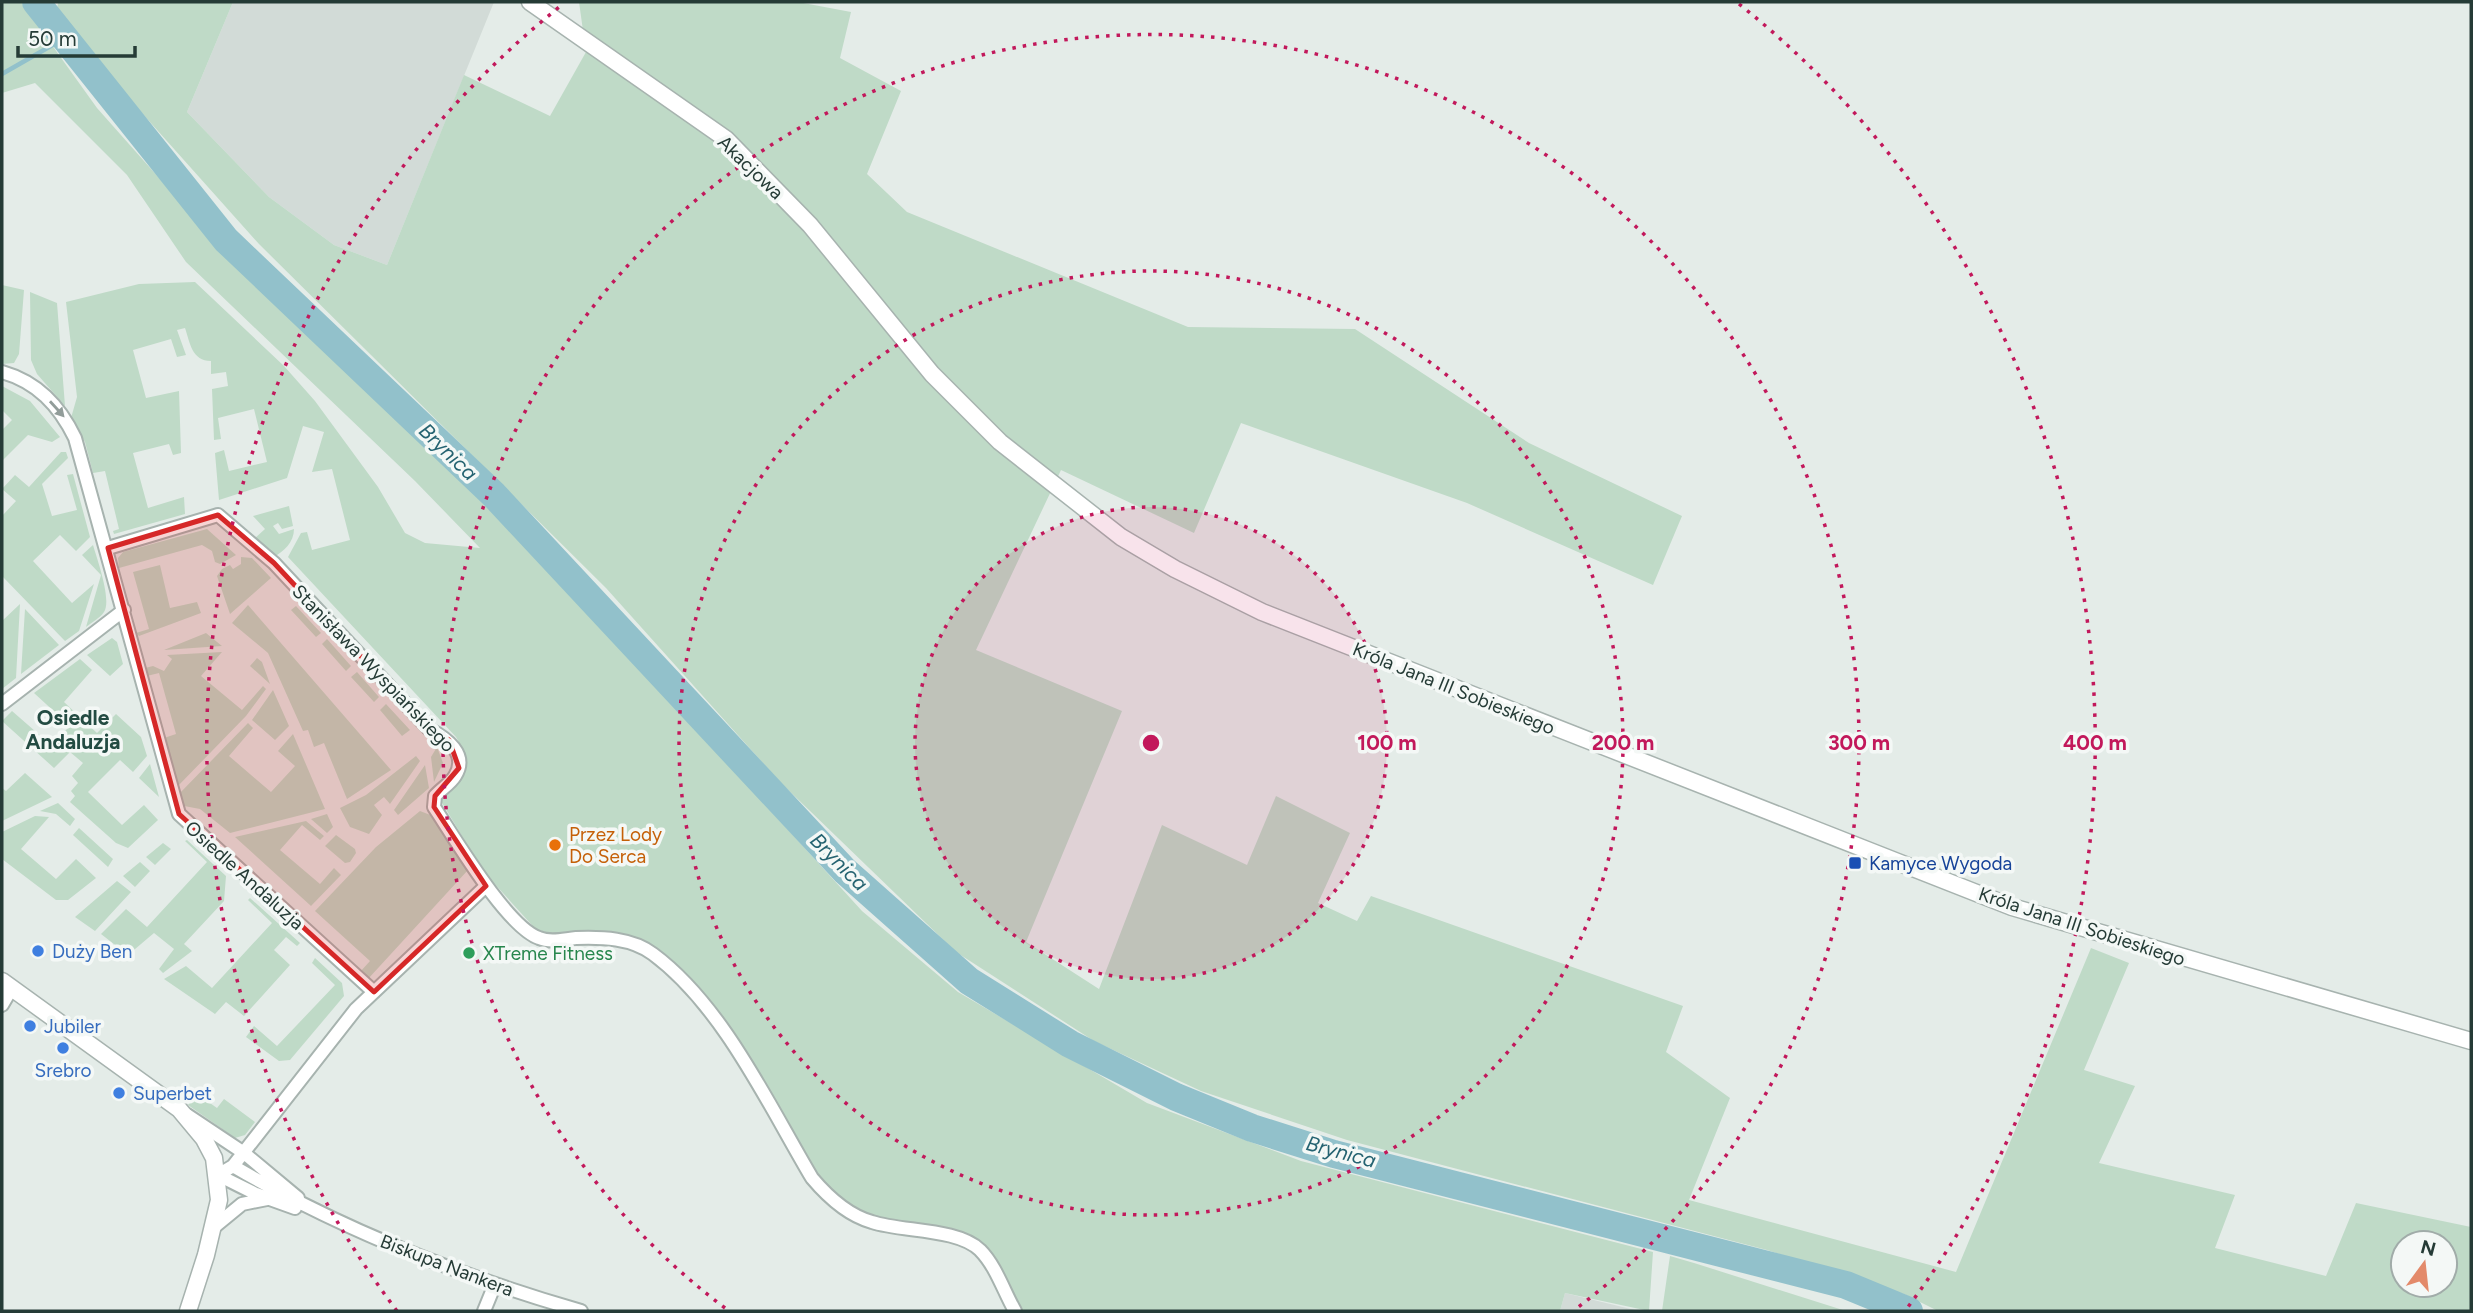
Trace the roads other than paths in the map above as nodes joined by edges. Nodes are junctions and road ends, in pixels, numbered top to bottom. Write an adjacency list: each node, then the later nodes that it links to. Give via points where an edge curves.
1 (530, 2): 3 (street, Akacjowa, via 726,139 810,225)
2 (2, 372): 4 (street, Osiedle Andaluzja, one-way to 4, via 23,378 41,391 65,418)
3 (932, 374): 11 (street, Króla Jana III Sobieskiego, via 1000,442 1071,501 1175,569 1262,612 2012,907)
4 (108, 548): 5 (street, Osiedle Andaluzja); 7 (street, Stanisława Wyspiańskiego, via 218,515 274,563 429,729 449,740 459,768 435,796 434,807)
5 (124, 610): 6 (street); 9 (street, Osiedle Andaluzja, via 179,814)
6 (2, 704)
7 (485, 886): 9 (street); 23 (street, Stanisława Wyspiańskiego, via 538,938 621,941 651,953 718,1023 826,1194 871,1222 949,1236 973,1245 988,1260)
8 (7, 985): 10 (street); 12 (street)
9 (374, 992): 13 (street)
10 (2, 1005)
11 (2471, 1041)
12 (179, 1110): 13 (street, Biskupa Nankera); 15 (street, via 204,1139)
13 (244, 1153): 14 (street); 17 (street, Biskupa Nankera)
14 (233, 1166): 15 (street); 17 (street, Biskupa Nankera)
15 (218, 1175): 16 (street, Biskupa Nankera); 18 (street)
16 (268, 1199): 17 (street, Biskupa Nankera); 18 (street, via 242,1204)
17 (312, 1211): 19 (street, Biskupa Nankera)
18 (214, 1227): 20 (street)
19 (495, 1284): 21 (street); 22 (street, Biskupa Nankera)
20 (188, 1311)
21 (484, 1311)
22 (581, 1311)
23 (1015, 1311)

